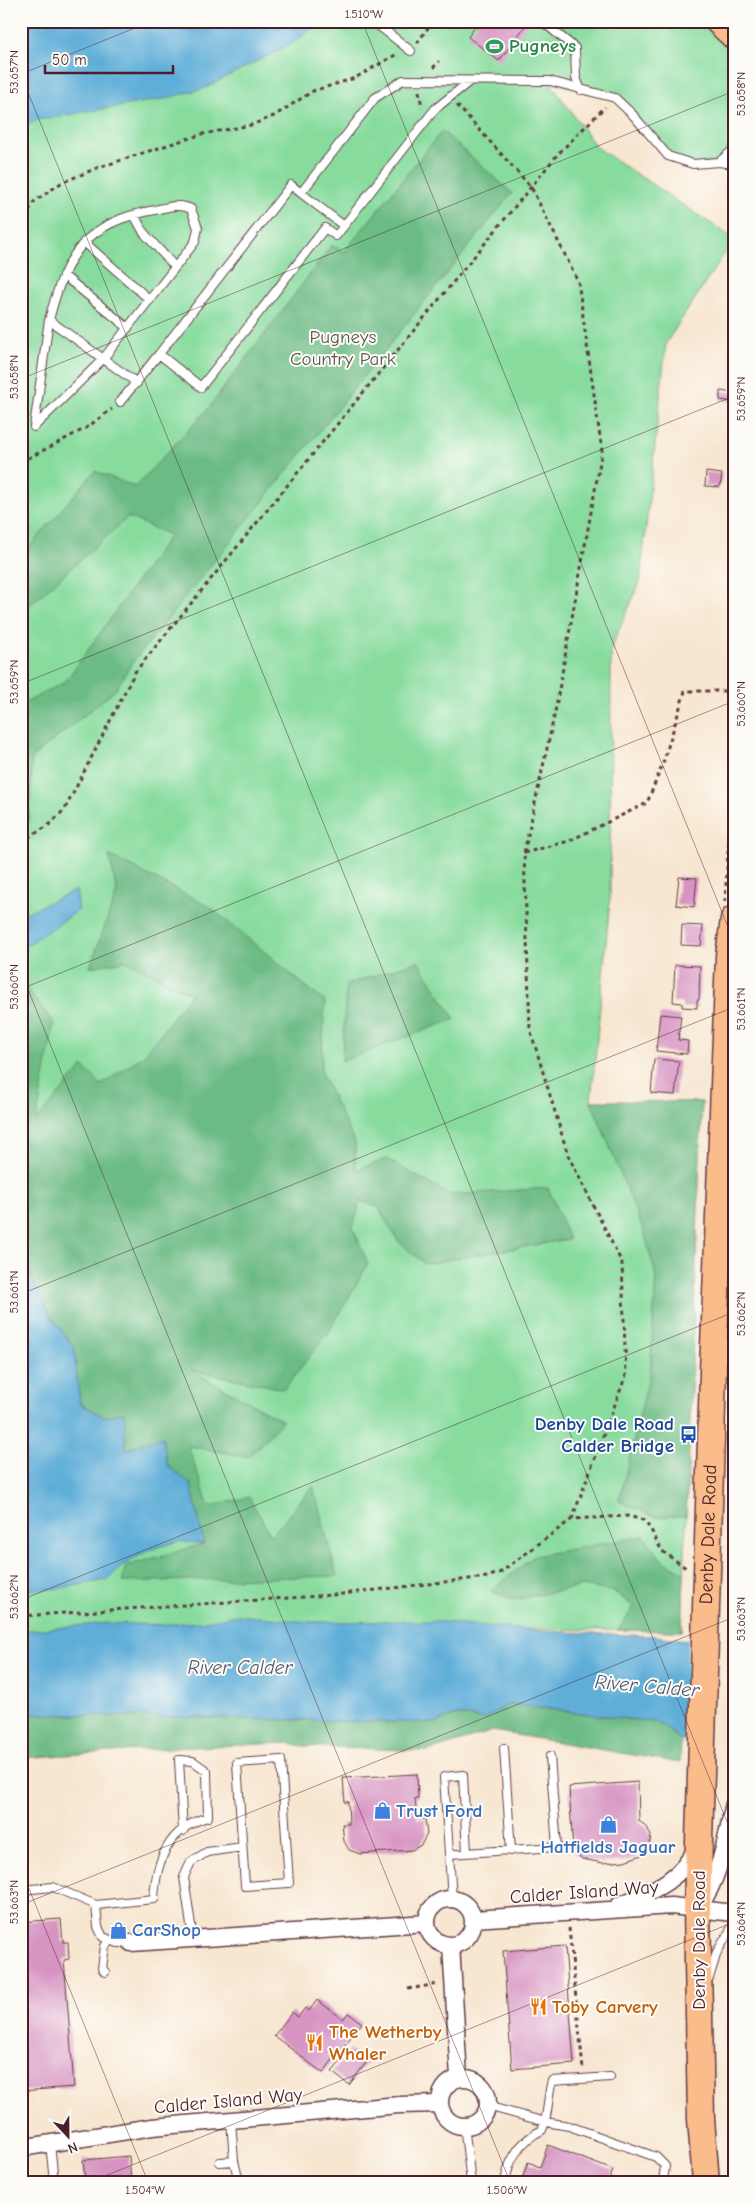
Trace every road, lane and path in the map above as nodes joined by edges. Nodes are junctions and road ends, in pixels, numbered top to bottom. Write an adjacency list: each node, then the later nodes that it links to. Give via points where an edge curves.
1 (373, 21): 5 (lane)
2 (718, 21): 4 (main road)
3 (543, 22): 8 (lane, via 575,48 576,78)
4 (734, 36)
5 (411, 51)
6 (399, 53): 19 (path, via 355,78 313,91 274,116 251,125 202,134 61,183 34,202)
7 (470, 81): 8 (lane, via 550,81); 9 (lane); 17 (lane, via 403,80 375,98)
8 (582, 90): 10 (lane)
9 (450, 97): 16 (path); 20 (lane, via 435,109)
10 (615, 98): 14 (lane, via 668,156 693,164); 16 (path, via 557,155)
11 (734, 130): 12 (path)
12 (734, 139)
13 (734, 149): 14 (lane)
14 (719, 162): 15 (lane)
15 (734, 164)
16 (531, 187): 33 (path, via 135,672 65,810 49,826); 34 (path, via 578,280 602,452 555,712)
17 (301, 193): 20 (lane); 27 (lane, via 291,185)
18 (134, 215): 21 (lane, via 100,228); 22 (lane, via 144,233); 22 (lane, via 183,204 191,209 198,228 195,242)
19 (21, 225)
20 (344, 226): 27 (lane, via 336,236 325,228 201,387)
21 (84, 242): 23 (lane, via 71,257); 24 (lane)
22 (175, 267): 24 (lane)
23 (63, 275): 25 (lane); 26 (lane)
24 (150, 300): 26 (lane)
25 (49, 320): 28 (lane); 28 (lane, via 34,427)
26 (128, 328): 28 (lane)
27 (159, 354): 29 (lane)
28 (103, 359): 29 (lane)
29 (137, 383): 30 (lane)
30 (120, 402): 31 (path, via 86,428)
31 (21, 462)
32 (734, 691): 34 (path, via 685,691 647,803 569,841)
33 (21, 842)
34 (524, 853): 36 (path, via 530,1030 568,1155 622,1263 626,1375)
35 (734, 919): 37 (main road, Denby Dale Road, via 728,986)
36 (572, 1518): 37 (path, via 628,1516 643,1520 667,1555 693,1573); 38 (path, via 501,1572 487,1577 332,1595)
37 (707, 1575): 43 (main road, Denby Dale Road)
38 (21, 1616)
39 (504, 1748): 45 (lane)
40 (550, 1756): 45 (lane, via 557,1847)
41 (734, 1804): 51 (street, via 715,1880)
42 (183, 1831): 42 (lane, via 196,1821 208,1818 207,1771 193,1761 179,1760); 50 (lane, via 175,1837 160,1860 155,1876 154,1899)
43 (699, 1836): 51 (main road, Denby Dale Road); 52 (street, via 688,1862 675,1877)
44 (242, 1847): 44 (lane, via 245,1886 289,1883 281,1760 237,1763); 58 (lane, via 207,1852 191,1862 184,1877)
45 (511, 1851): 46 (lane)
46 (467, 1853): 47 (lane); 47 (lane, via 463,1775 444,1777)
47 (449, 1854): 49 (lane)
48 (21, 1890): 50 (lane, via 53,1887)
49 (452, 1898): 55 (street, via 466,1905); 56 (street, via 437,1902)
50 (96, 1905): 59 (lane, via 98,1927 102,1937)
51 (697, 1908): 52 (street, Calder Island Way, via 671,1906); 54 (street, Calder Island Way); 65 (main road, Denby Dale Road)
52 (609, 1910): 53 (street, Calder Island Way)
53 (568, 1913): 55 (street, Calder Island Way); 68 (path)
54 (734, 1913)
55 (473, 1919): 61 (street, via 465,1939)
56 (427, 1922): 58 (street); 61 (street, via 428,1930 437,1941)
57 (734, 1924): 65 (lane, via 714,1960)
58 (192, 1939): 60 (street)
59 (110, 1941): 60 (lane); 62 (lane, via 105,1946 102,1968)
60 (131, 1943)
61 (451, 1945): 63 (street)
62 (105, 1972)
63 (453, 1981): 64 (path); 67 (street)
64 (408, 1989)
65 (699, 2029): 83 (main road, Denby Dale Road)
66 (610, 2077): 68 (lane)
67 (459, 2078): 69 (street, via 443,2090); 70 (street, via 481,2085)
68 (584, 2079): 72 (lane, via 552,2081)
69 (440, 2104): 71 (street, Calder Island Way); 73 (street, via 447,2119)
70 (487, 2106): 72 (lane); 73 (street, via 480,2119)
71 (232, 2120): 74 (street, Calder Island Way, via 152,2127); 76 (lane)
72 (546, 2122): 81 (lane, via 542,2130 531,2136 511,2158); 82 (lane, via 570,2126 656,2157 665,2166)
73 (464, 2125): 80 (lane)
74 (50, 2142): 75 (street, Calder Island Way); 78 (lane)
75 (21, 2148)
76 (234, 2161): 77 (lane); 79 (lane)
77 (220, 2162)
78 (54, 2182)
79 (239, 2182)
80 (471, 2182)
81 (505, 2182)
82 (663, 2182)
83 (706, 2182)

